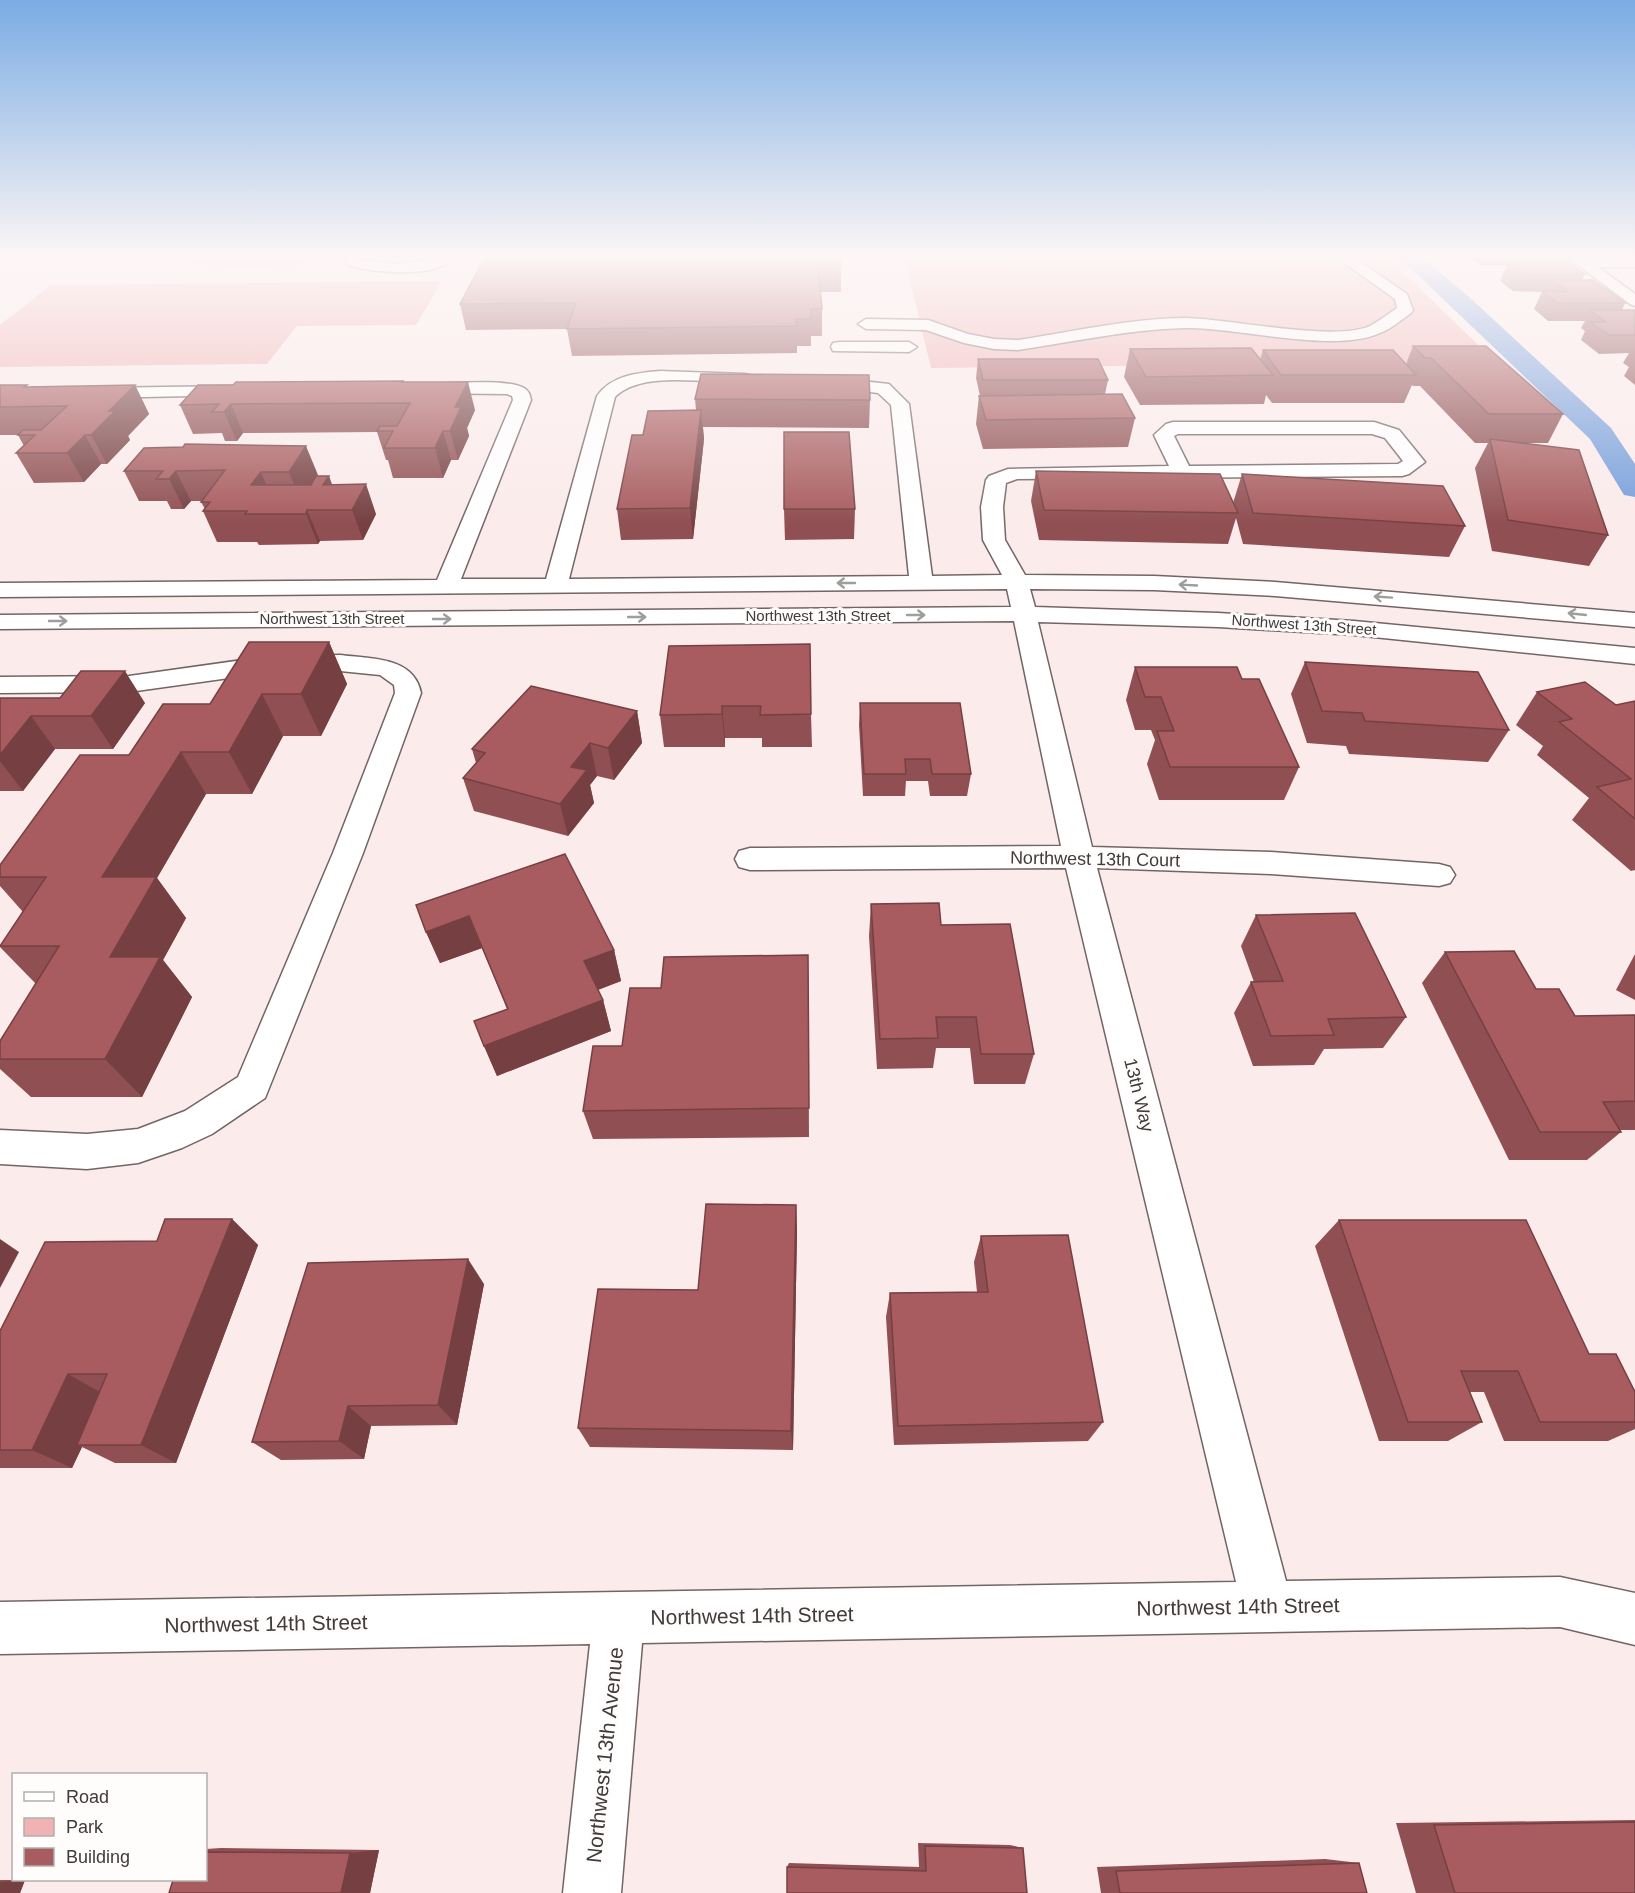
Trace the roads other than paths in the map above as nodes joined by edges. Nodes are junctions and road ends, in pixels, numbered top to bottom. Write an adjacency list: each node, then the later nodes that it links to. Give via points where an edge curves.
1 (767, 380): 8 (street, via 672,376 637,379 617,386 606,396)
2 (803, 382): 7 (street, via 883,388 900,404)
3 (411, 389): 9 (street, via 509,389 520,393 522,400)
4 (250, 391): 5 (street)
5 (80, 393)
6 (1182, 471): 6 (street, via 1402,470 1415,462 1392,434 1374,428 1173,428 1164,435); 11 (street, 13th Way, via 1015,473 996,480 993,540)
7 (921, 583): 8 (street, Northwest 13th Street, one-way to 8); 11 (street, Northwest 13th Street)
8 (556, 585): 9 (street, Northwest 13th Street)
9 (446, 587): 10 (street, Northwest 13th Street)
10 (0, 590)
11 (1021, 598): 12 (street, Northwest 13th Street, one-way to 11, via 1463,603 1152,583); 13 (street, Northwest 13th Street, one-way to 11); 14 (street, Northwest 13th Street, via 1218,620 1354,628); 16 (street, 13th Way)
12 (1635, 620)
13 (0, 622)
14 (1635, 656)
15 (0, 685): 19 (street, via 129,684 264,664 340,663 387,668 406,682 408,693 348,854 252,1087 230,1105 171,1135 137,1147 100,1151)
16 (1079, 856): 17 (street, Northwest 13th Court); 18 (street, Northwest 13th Court, via 1271,863); 20 (street, 13th Way)
17 (750, 859)
18 (1439, 875)
19 (0, 1147)
20 (1267, 1606): 21 (street, Northwest 14th Street); 22 (street, Northwest 14th Street, via 1560,1602)
21 (618, 1618): 23 (street, Northwest 14th Street); 24 (street, Northwest 13th Avenue)
22 (1635, 1619)
23 (0, 1628)
24 (592, 1893)

